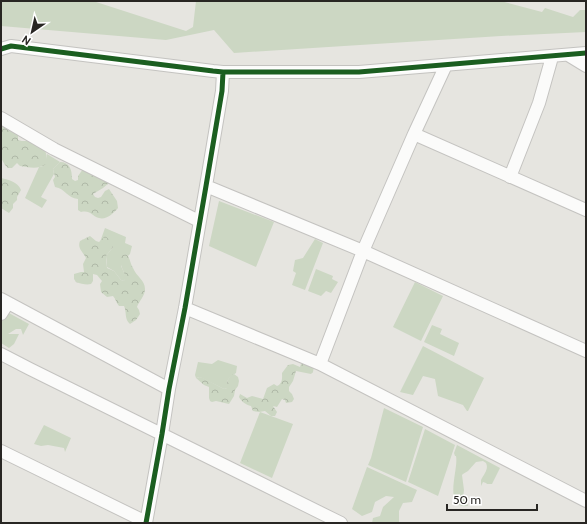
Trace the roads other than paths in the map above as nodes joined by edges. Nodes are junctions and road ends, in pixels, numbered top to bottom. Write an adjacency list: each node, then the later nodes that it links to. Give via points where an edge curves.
1 (1, 49): 7 (street, via 10,46)
2 (586, 53): 3 (street)
3 (568, 55): 4 (street); 6 (street)
4 (552, 57): 5 (street); 10 (street)
5 (446, 65): 7 (street, via 359,72); 9 (street)
6 (586, 66)
7 (223, 72): 11 (street)
8 (1, 118): 13 (street, via 54,149)
9 (414, 134): 10 (street); 14 (street)
10 (510, 177): 12 (street)
11 (206, 186): 13 (street); 14 (street)
12 (586, 210)
13 (199, 221): 16 (street)
14 (363, 252): 18 (street); 20 (street)
15 (5, 301): 17 (street); 21 (street)
16 (185, 308): 20 (street); 21 (street)
17 (1, 314)
18 (586, 351)
19 (1, 354): 22 (street)
20 (320, 364): 24 (street)
21 (168, 389): 22 (street)
22 (162, 434): 25 (street); 26 (street)
23 (1, 451): 25 (street)
24 (586, 501)
25 (146, 523)
26 (341, 523)

